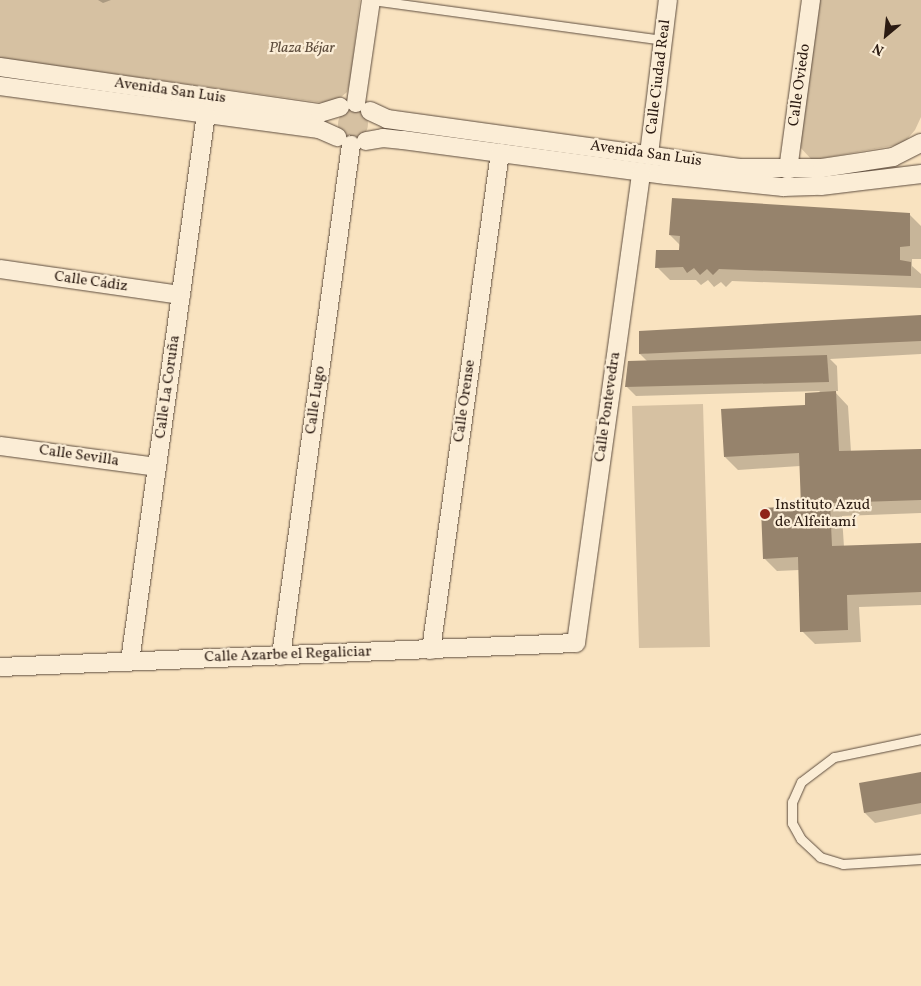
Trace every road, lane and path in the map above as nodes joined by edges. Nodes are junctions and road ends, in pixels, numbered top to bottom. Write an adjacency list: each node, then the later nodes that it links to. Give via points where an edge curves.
1 (371, 0): 4 (lane); 7 (street)
2 (668, 0): 4 (street, Calle Ciudad Real)
3 (811, 0): 13 (street, Calle Oviedo)
4 (663, 40): 12 (street, Calle Ciudad Real)
5 (0, 67): 7 (street, Avenida San Luis, via 320,113)
6 (0, 86): 8 (street, Avenida San Luis)
7 (355, 107): 9 (street, via 374,126); 9 (street, via 332,122); 12 (street, Avenida San Luis, via 387,119)
8 (206, 114): 9 (street, Avenida San Luis, via 319,129); 17 (street, Calle La Coruña)
9 (351, 141): 11 (street, Avenida San Luis, via 383,138); 22 (street, Calle Lugo)
10 (921, 143): 13 (street, Avenida San Luis, via 893,158)
11 (500, 153): 14 (street, Avenida San Luis); 21 (street, Calle Orense)
12 (649, 154): 13 (street, Avenida San Luis, via 740,168)
13 (788, 170)
14 (641, 172): 15 (street, Avenida San Luis, via 783,187 821,186); 20 (street, Calle Pontevedra)
15 (921, 174)
16 (0, 269): 17 (street, Calle Cádiz)
17 (181, 294): 19 (street, Calle La Coruña)
18 (0, 446): 19 (street, Calle Sevilla)
19 (157, 467): 23 (street, Calle La Coruña)
20 (576, 643): 21 (street, Calle Azarbe el Regaliciar)
21 (431, 650): 22 (street, Calle Azarbe el Regaliciar)
22 (281, 656): 23 (street, Calle Azarbe el Regaliciar)
23 (130, 660): 24 (street, Calle Azarbe el Regaliciar)
24 (0, 666)
25 (921, 740): 26 (lane, via 834,757 801,782 792,802 792,823 801,839 820,857 843,864)
26 (921, 859)

